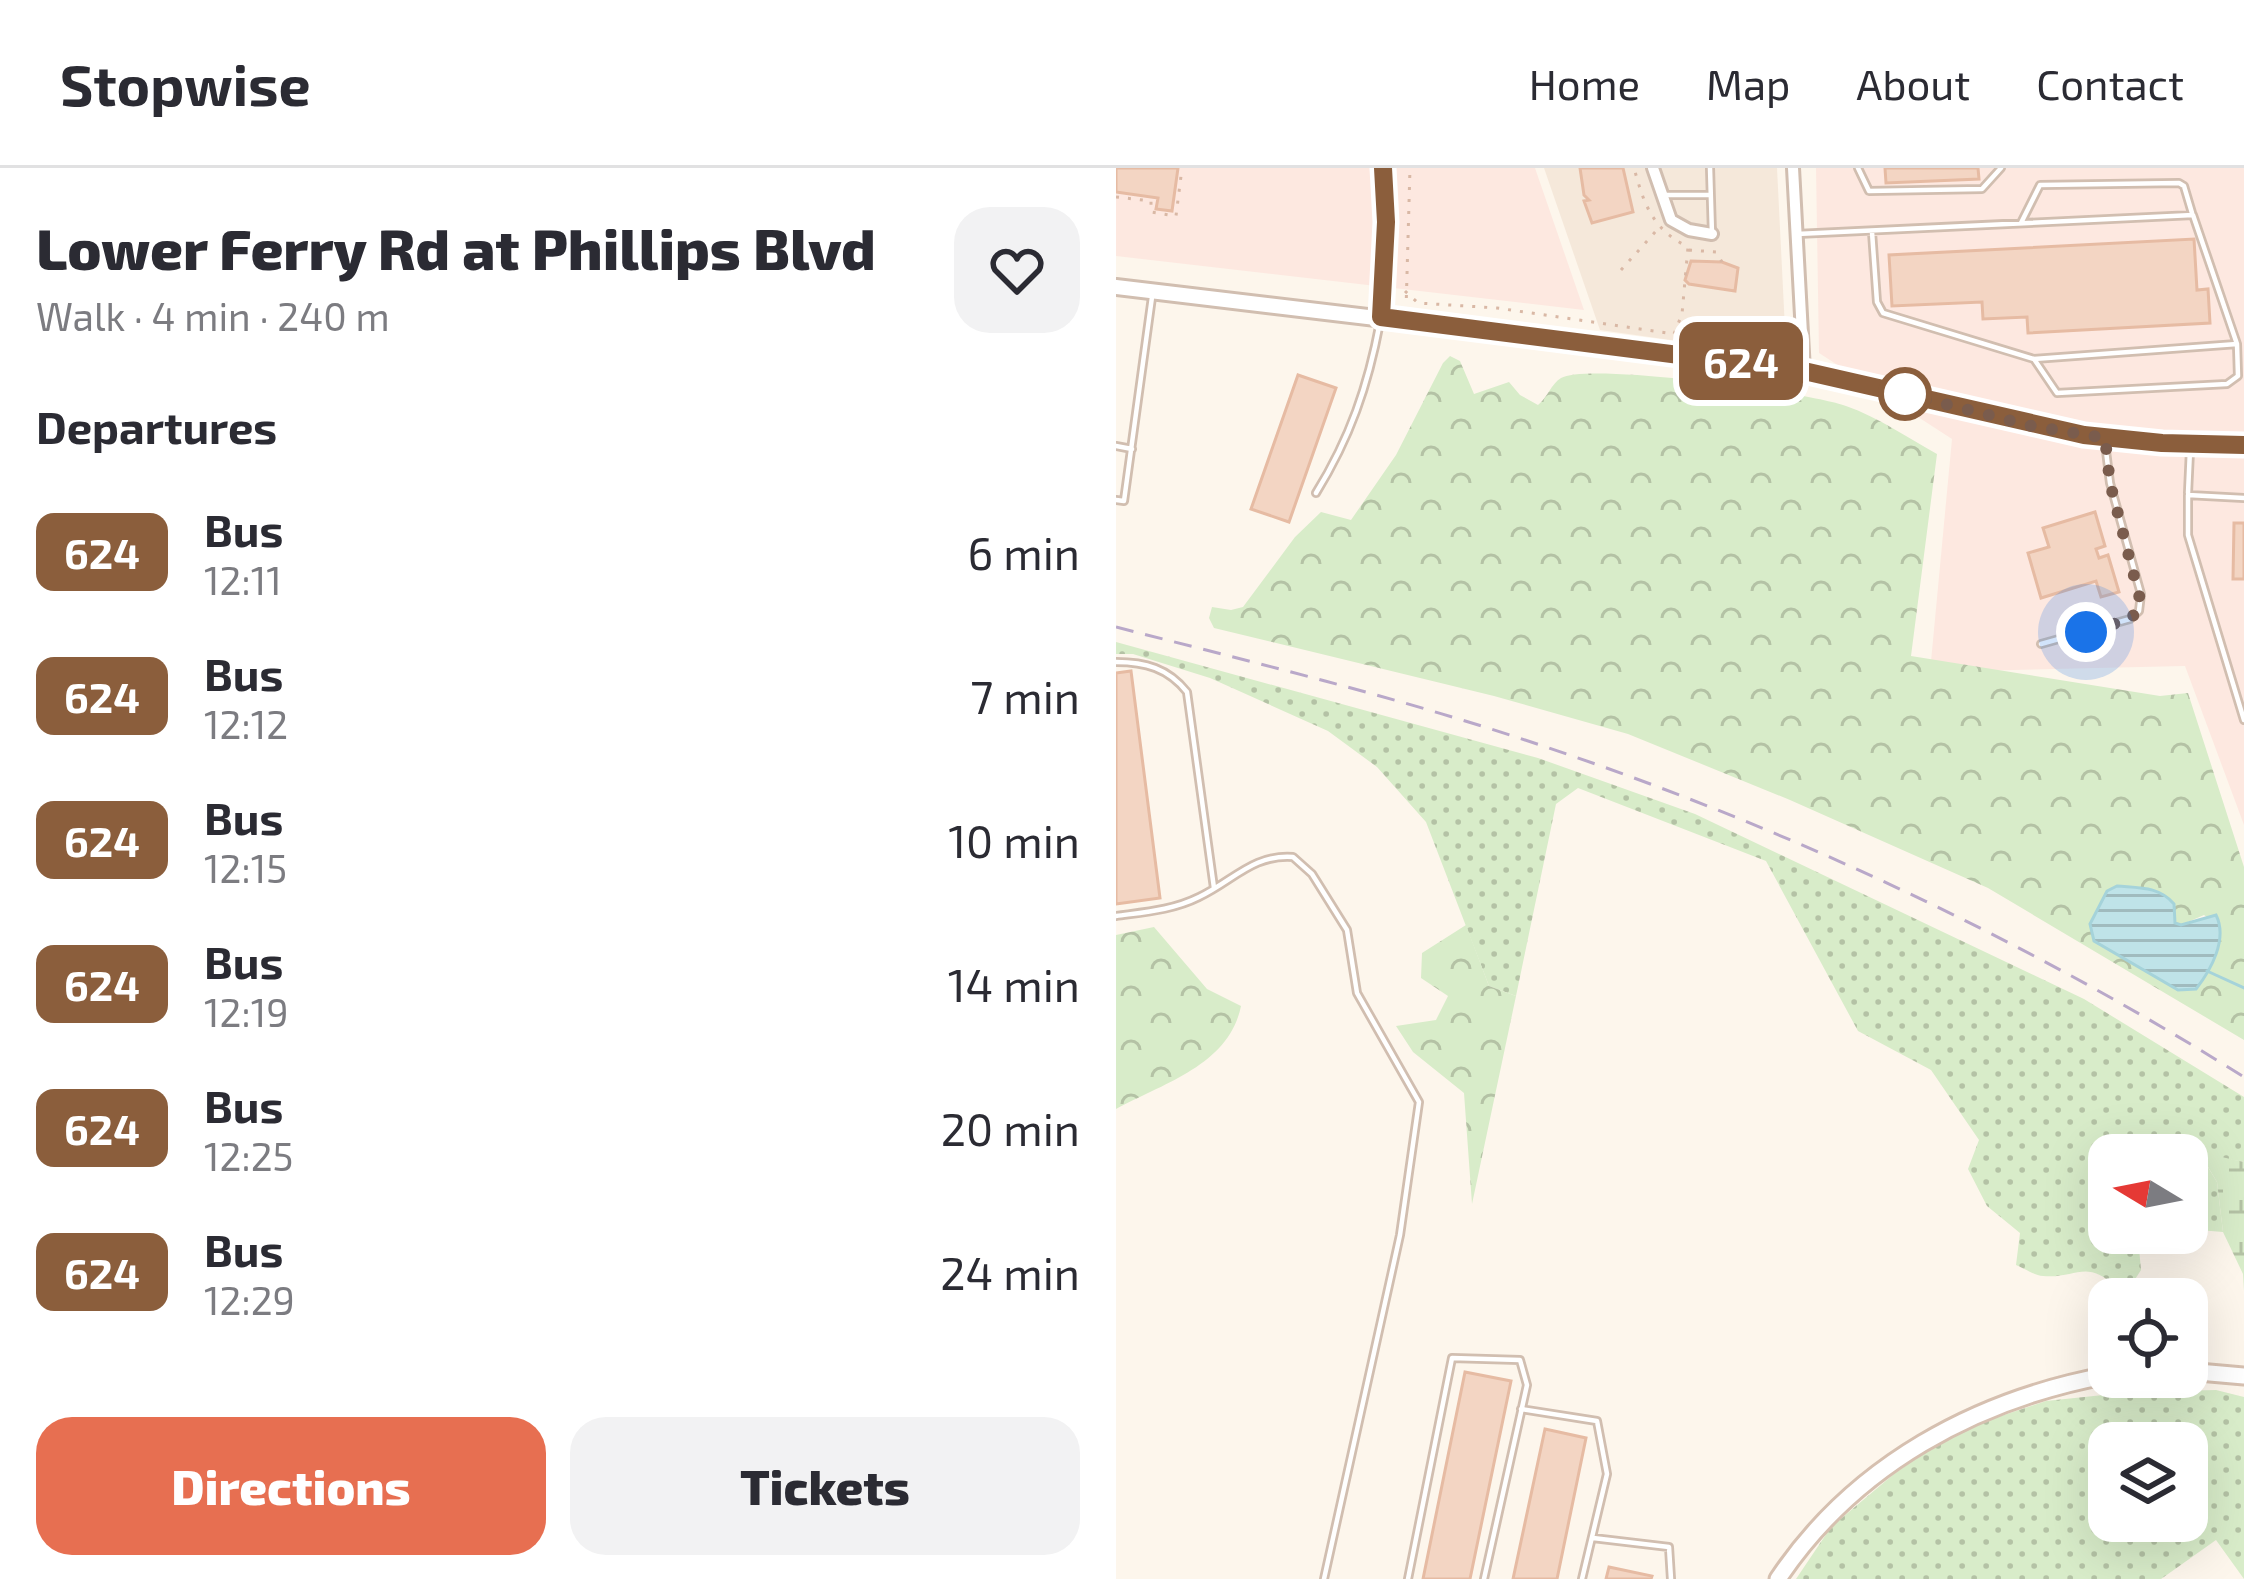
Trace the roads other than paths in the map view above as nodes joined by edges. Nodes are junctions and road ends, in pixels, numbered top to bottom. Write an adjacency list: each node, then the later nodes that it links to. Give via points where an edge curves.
1 (1383, 168): 16 (street)
2 (1653, 168): 7 (street)
3 (1711, 168): 8 (lane)
4 (1793, 168): 13 (street)
5 (1858, 168): 6 (lane, via 1869,191 1982,189)
6 (2001, 168)
7 (1661, 195): 8 (lane); 12 (street, via 1671,220)
8 (1711, 195): 12 (lane)
9 (2193, 215): 10 (lane); 10 (lane, via 2179,183 2040,184); 17 (lane)
10 (2021, 223): 11 (lane)
11 (1872, 232): 13 (lane); 18 (lane, via 1883,313)
12 (1712, 234)
13 (1797, 234): 19 (street)
14 (1116, 287): 15 (street)
15 (1153, 291): 16 (street); 24 (lane)
16 (1381, 317): 19 (street); 25 (lane, via 1361,406)
17 (2237, 344): 18 (lane); 18 (lane, via 2238,376 2228,384 2057,393)
18 (2034, 359)
19 (1804, 371): 20 (street)
20 (2105, 438): 21 (street); 29 (lane, via 2140,610)
21 (2191, 445): 22 (street); 26 (lane)
22 (2244, 445)
23 (1116, 446): 24 (lane)
24 (1132, 449): 28 (lane, via 1124,501)
25 (1316, 493)
26 (2188, 495): 27 (lane); 31 (lane, via 2188,535)
27 (2244, 498)
28 (1116, 500)
29 (2041, 644)
30 (1116, 662): 32 (lane, via 1167,671 1186,692)
31 (2244, 720)
32 (1214, 888): 33 (lane, via 1171,908); 39 (lane, via 1255,861 1302,863 1347,930 1357,994 1419,1102 1400,1235)
33 (1116, 916)
34 (2208, 1372): 35 (main road)
35 (2241, 1375)
36 (2088, 1380): 44 (main road, via 1999,1404 1908,1450 1849,1497)
37 (1522, 1409): 38 (lane, via 1597,1421 1607,1474); 40 (lane, via 1520,1360 1452,1358); 41 (lane)
38 (1592, 1538): 42 (lane); 43 (lane, via 1669,1547)
39 (1324, 1579)
40 (1408, 1579)
41 (1484, 1579)
42 (1582, 1579)
43 (1671, 1579)
44 (1778, 1579)

